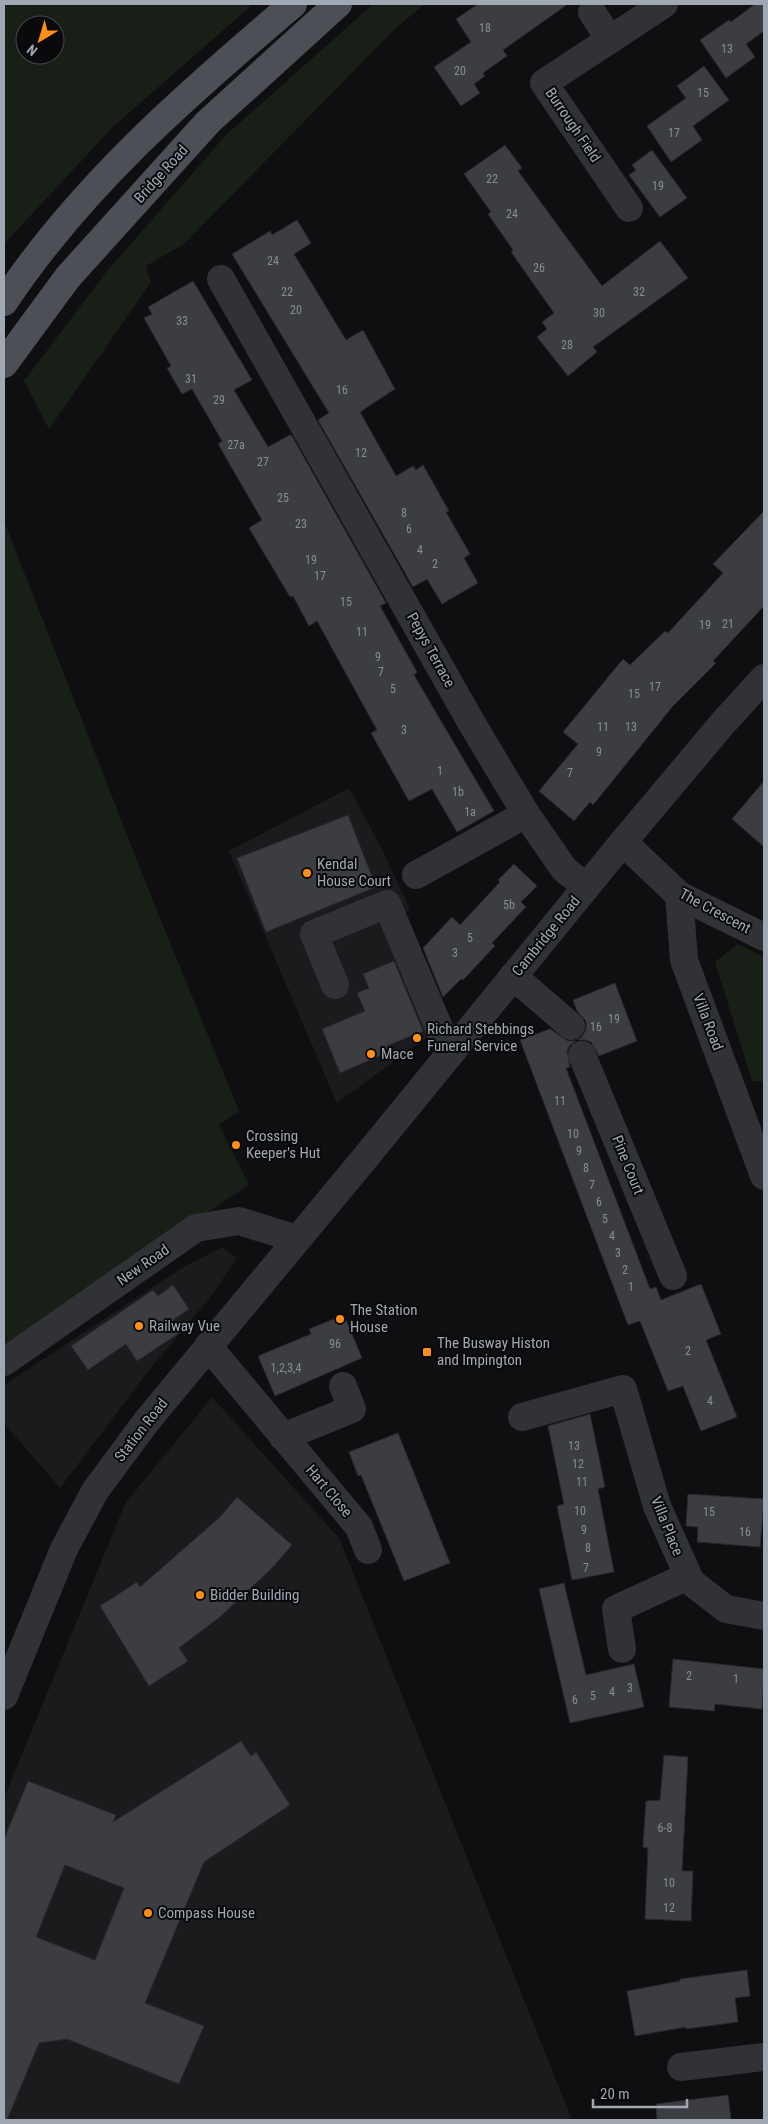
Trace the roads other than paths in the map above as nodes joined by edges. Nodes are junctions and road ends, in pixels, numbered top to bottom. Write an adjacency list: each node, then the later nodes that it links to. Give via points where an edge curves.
1 (293, 4): 8 (main road, via 158,122 83,200)
2 (338, 4): 9 (main road, Bridge Road, via 208,122 68,276)
3 (664, 4): 5 (street, Burrough Field)
4 (592, 12): 5 (street)
5 (610, 40): 6 (street, Burrough Field, via 544,83)
6 (629, 208)
7 (221, 280): 11 (street, Pepys Terrace, via 296,398 471,722)
8 (11, 292)
9 (4, 364)
10 (764, 678): 12 (street, Cambridge Road)
11 (526, 814): 13 (street); 14 (street, Pepys Terrace, via 564,869)
12 (623, 842): 14 (street, Cambridge Road); 15 (street, The Crescent)
13 (416, 875)
14 (586, 887): 17 (street, Cambridge Road)
15 (679, 895): 16 (street, The Crescent); 22 (street, Villa Road, via 684,960)
16 (764, 937)
17 (514, 976): 19 (street); 20 (street, Cambridge Road)
18 (335, 985): 20 (street, via 314,934 387,904)
19 (570, 1026)
20 (450, 1054): 24 (street, Cambridge Road)
21 (582, 1055): 26 (street, Pine Court)
22 (759, 1142): 23 (street, Villa Road)
23 (764, 1176)
24 (333, 1197): 25 (street, Station Road)
25 (297, 1239): 27 (street, Station Road); 28 (street, New Road, via 239,1221 196,1228)
26 (673, 1276)
27 (208, 1346): 31 (street, Hart Close); 36 (street, Station Road, via 95,1491 64,1549)
28 (4, 1362)
29 (343, 1386): 31 (street, via 352,1409)
30 (522, 1417): 33 (street, Villa Place, via 623,1389 656,1506)
31 (283, 1437): 32 (street, Hart Close, via 359,1527)
32 (368, 1550)
33 (688, 1576): 34 (street, Villa Place, via 691,1582 726,1609); 35 (street, via 616,1609)
34 (764, 1616)
35 (622, 1648)
36 (4, 1696)
37 (764, 2057): 38 (street)
38 (681, 2067)

